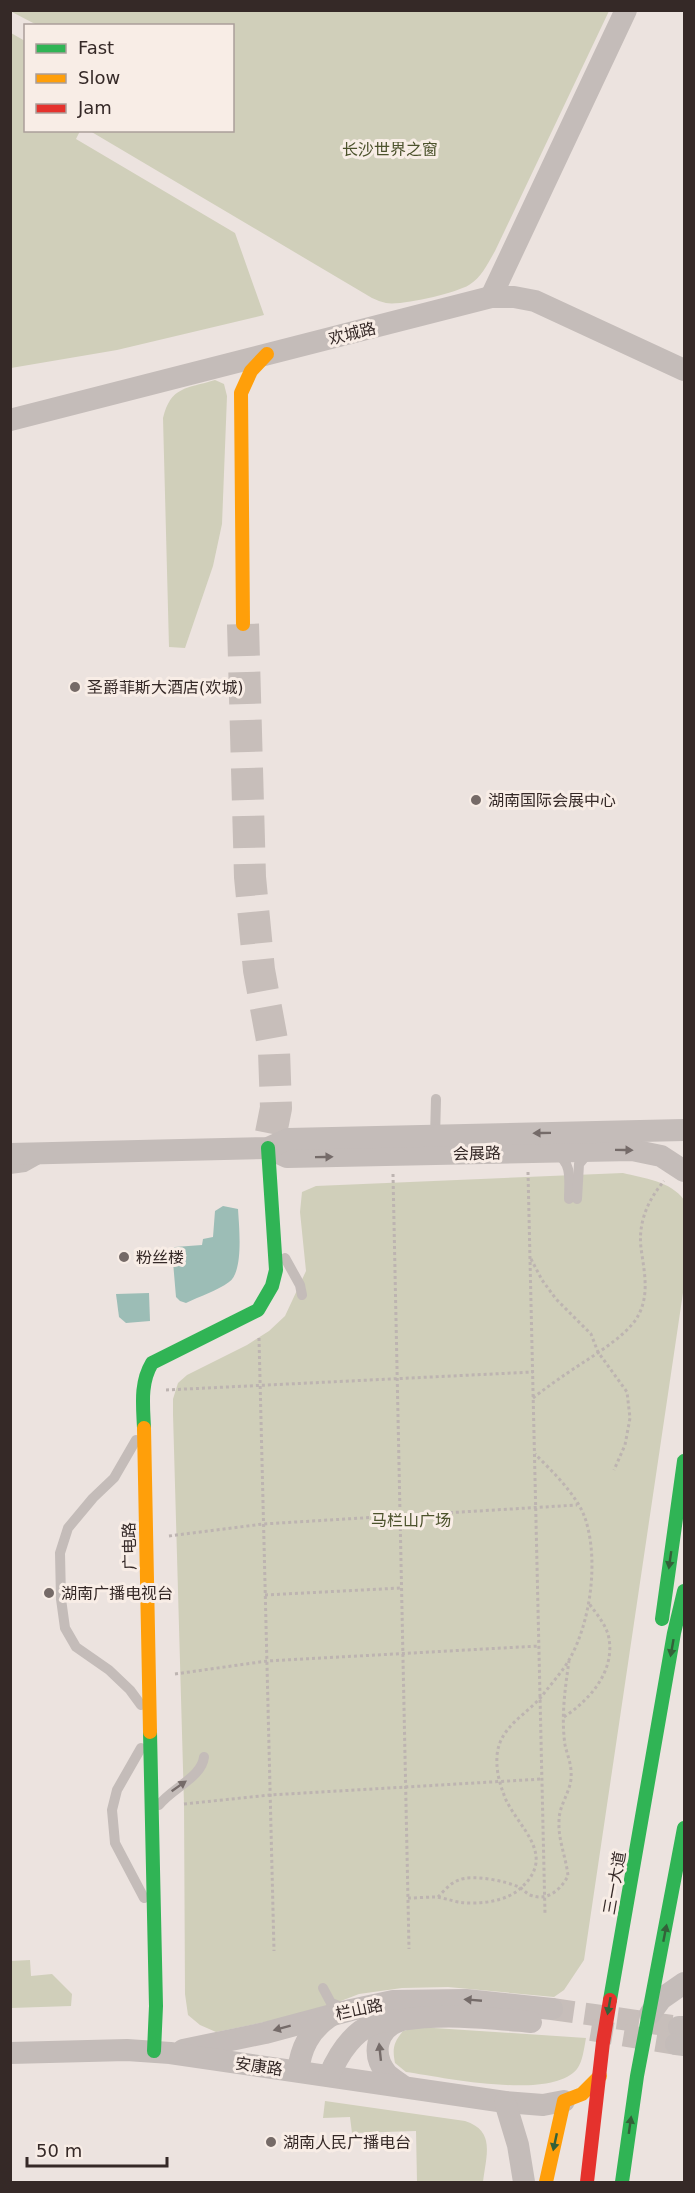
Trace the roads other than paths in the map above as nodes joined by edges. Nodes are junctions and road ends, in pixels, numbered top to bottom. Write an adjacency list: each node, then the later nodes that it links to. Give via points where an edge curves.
1 (626, 10): 2 (street)
2 (491, 297): 3 (street, 欢城路); 4 (street, 欢城路, via 535,301)
3 (267, 354): 5 (street, 欢城路); 6 (main road, via 253,367 241,393)
4 (684, 369)
5 (10, 420)
6 (243, 624)
7 (436, 1099): 9 (lane)
8 (684, 1130): 9 (street, 会展路, one-way to 9)
9 (435, 1141): 10 (street, 会展路, via 288,1139); 10 (street, 会展路, one-way to 9, via 287,1157 393,1155); 12 (street, 会展路)
10 (268, 1148): 13 (street, 会展路); 17 (main road)
11 (591, 1151): 12 (street, 会展路); 12 (lane, via 579,1164 573,1199 568,1167 562,1156); 15 (street, 会展路, one-way to 15, via 632,1150 661,1156)
12 (538, 1152)
13 (47, 1153): 14 (street, 会展路); 16 (lane, via 25,1167)
14 (10, 1155)
15 (681, 1168)
16 (10, 1169)
17 (274, 1233): 18 (lane); 19 (main road, 广电路, via 274,1284 258,1310 152,1363 143,1391)
18 (302, 1295)
19 (143, 1427): 22 (main road, 广电路); 22 (lane, via 114,1478 68,1528 60,1553 60,1599 65,1628 76,1647 109,1670)
20 (684, 1461): 28 (main road, one-way to 28)
21 (684, 1591): 28 (main road, 三一大道, one-way to 28)
22 (150, 1718): 23 (main road, 广电路)
23 (150, 1736): 25 (main road, 广电路); 27 (lane, via 117,1790 112,1810 115,1843)
24 (204, 1757): 25 (lane, one-way to 24, via 169,1792 195,1775)
25 (152, 1815): 27 (main road, 广电路)
26 (684, 1828): 32 (main road, one-way to 26)
27 (154, 1920): 34 (main road, 广电路, via 156,2006)
28 (616, 1968): 38 (main road, 三一大道, one-way to 38)
29 (684, 1983): 32 (street, via 662,1999)
30 (323, 1988): 31 (lane)
31 (341, 2012): 33 (street, 栏山路, one-way to 31, via 442,2015 551,2016 466,2000 439,1999 393,2001); 34 (street, 栏山路, one-way to 34, via 265,2033); 36 (street, via 310,2034)
32 (649, 2015): 47 (main road, one-way to 32)
33 (400, 2020): 37 (street, 栏山路, via 363,2030 338,2055); 39 (street, one-way to 33, via 387,2074 378,2053 382,2032)
34 (162, 2052): 35 (street, 安康路); 36 (street, 安康路)
35 (10, 2053)
36 (298, 2071): 37 (street, 安康路)
37 (329, 2076): 39 (street, 安康路)
38 (600, 2076): 40 (main road, via 582,2094); 46 (main road, 三一大道)
39 (403, 2086): 41 (street, 安康路)
40 (564, 2101): 41 (street, 安康路, via 543,2105); 45 (main road, one-way to 45)
41 (505, 2102): 42 (street)
42 (518, 2145): 43 (street); 44 (street)
43 (506, 2182)
44 (524, 2182)
45 (546, 2182)
46 (587, 2182)
47 (622, 2182)

